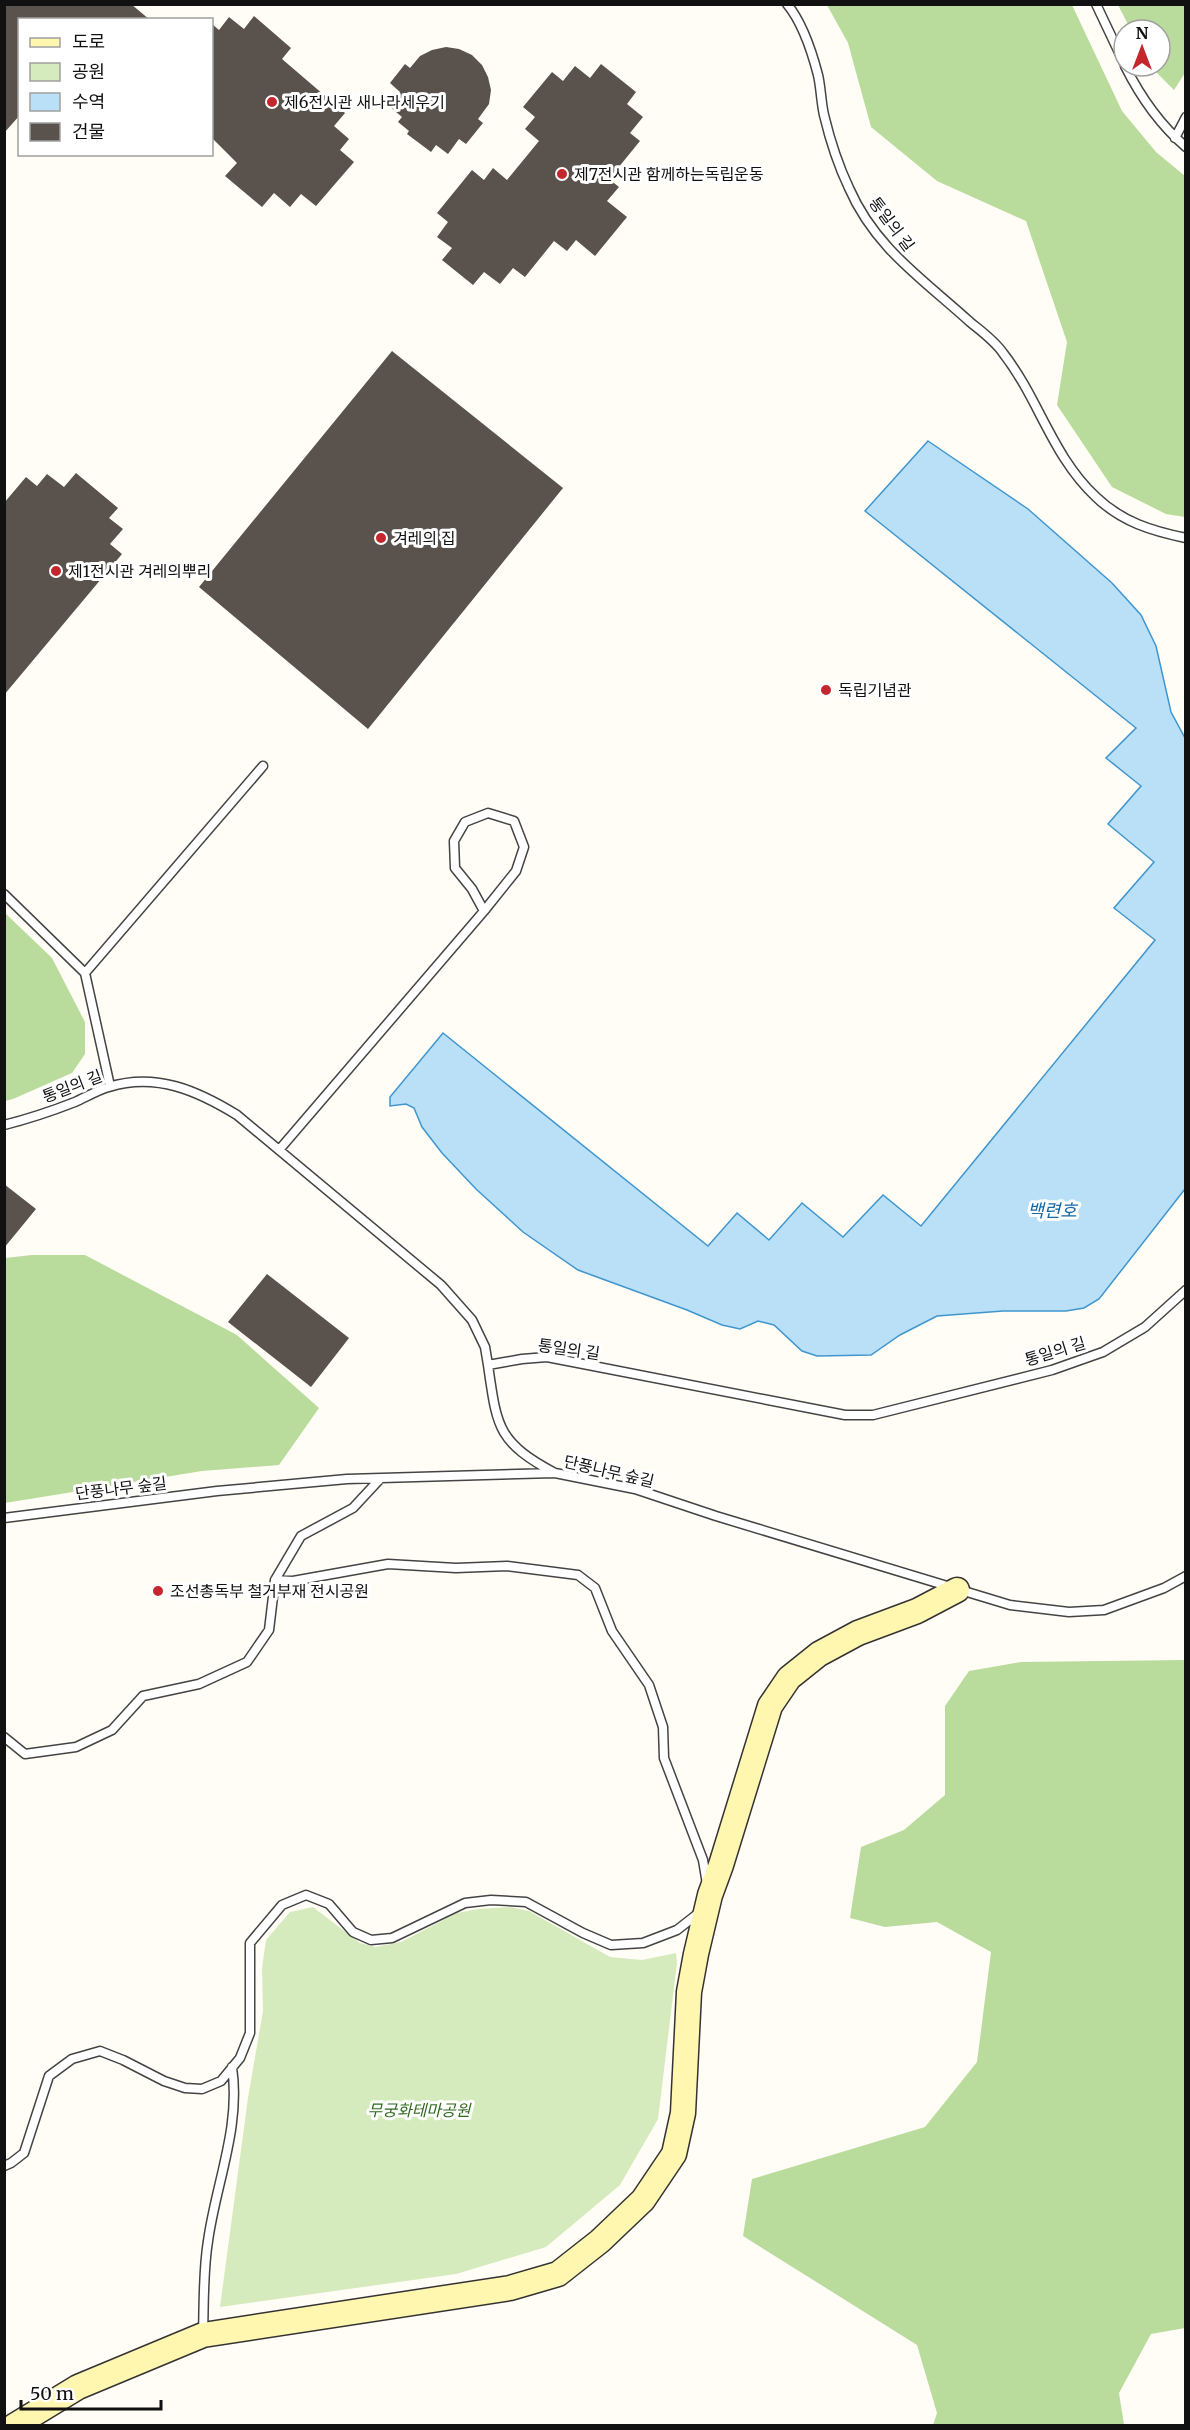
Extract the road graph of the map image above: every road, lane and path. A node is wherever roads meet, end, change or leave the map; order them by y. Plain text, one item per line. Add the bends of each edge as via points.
1 (787, 4) edge
2 (1096, 4) edge
3 (1112, 38) edge
4 (1132, 78) edge
5 (1185, 117) edge
6 (1175, 138) junction
7 (1185, 147) edge
8 (1185, 538) edge
9 (263, 766) dead end
10 (4, 894) edge
11 (484, 911) junction
12 (85, 973) junction
13 (110, 1086) junction
14 (4, 1125) edge
15 (279, 1150) junction
16 (1185, 1290) edge
17 (488, 1365) junction
18 (555, 1473) junction
19 (379, 1480) junction
20 (4, 1518) edge
21 (1185, 1576) edge
22 (275, 1580) junction
23 (957, 1590) junction
24 (4, 1737) edge
25 (708, 1901) junction
26 (232, 2067) junction
27 (4, 2166) edge
28 (203, 2335) junction
29 (14, 2426) edge

1 - 8 lane, 통일의 길 via 818,75 835,155 849,191 870,225 896,258 1003,351 1068,467 1096,497 1120,517 1149,530
2 - 3 lane
4 - 6 lane via 1149,109
5 - 6 lane
6 - 7 lane
9 - 12 lane
10 - 12 lane
11 - 11 lane via 516,871 524,848 514,821 488,813 465,822 454,841 456,868
11 - 15 lane
12 - 13 lane
13 - 14 lane, 통일의 길 via 73,1103
13 - 15 lane, 통일의 길 via 136,1082 180,1086 237,1115
15 - 17 lane, 통일의 길 via 441,1285 472,1320 485,1347
16 - 17 lane, 통일의 길 via 1145,1327 1103,1352 1052,1370 873,1415 845,1415 547,1357
17 - 18 lane via 495,1415 502,1433 534,1462
18 - 19 lane, 단풍나무 숲길
18 - 23 lane, 단풍나무 숲길 via 635,1489
19 - 20 lane, 단풍나무 숲길 via 347,1479 217,1491
19 - 22 lane via 353,1508 301,1536
21 - 23 lane, 단풍나무 숲길 via 1141,1598 1086,1612 1039,1610
22 - 24 lane via 269,1630 247,1662 199,1684 143,1696 112,1730 76,1747 25,1754
22 - 25 lane via 293,1581 388,1564 507,1566 578,1575 596,1588 612,1631 649,1685 663,1727 664,1758 703,1860
23 - 25 street via 858,1633 819,1654 789,1678 770,1706
25 - 26 lane via 677,1930 643,1943 611,1945 526,1902 491,1900 465,1903 392,1938 371,1940 353,1932 329,1904 306,1895 282,1905 250,1943 250,2033
25 - 28 street via 689,1992 683,2114 674,2154 643,2200 600,2241 558,2274 510,2288
26 - 27 lane via 221,2081 202,2089 164,2081 100,2050 72,2059 49,2076 24,2152
26 - 28 lane via 236,2091 227,2159 207,2241
28 - 29 street via 78,2387

